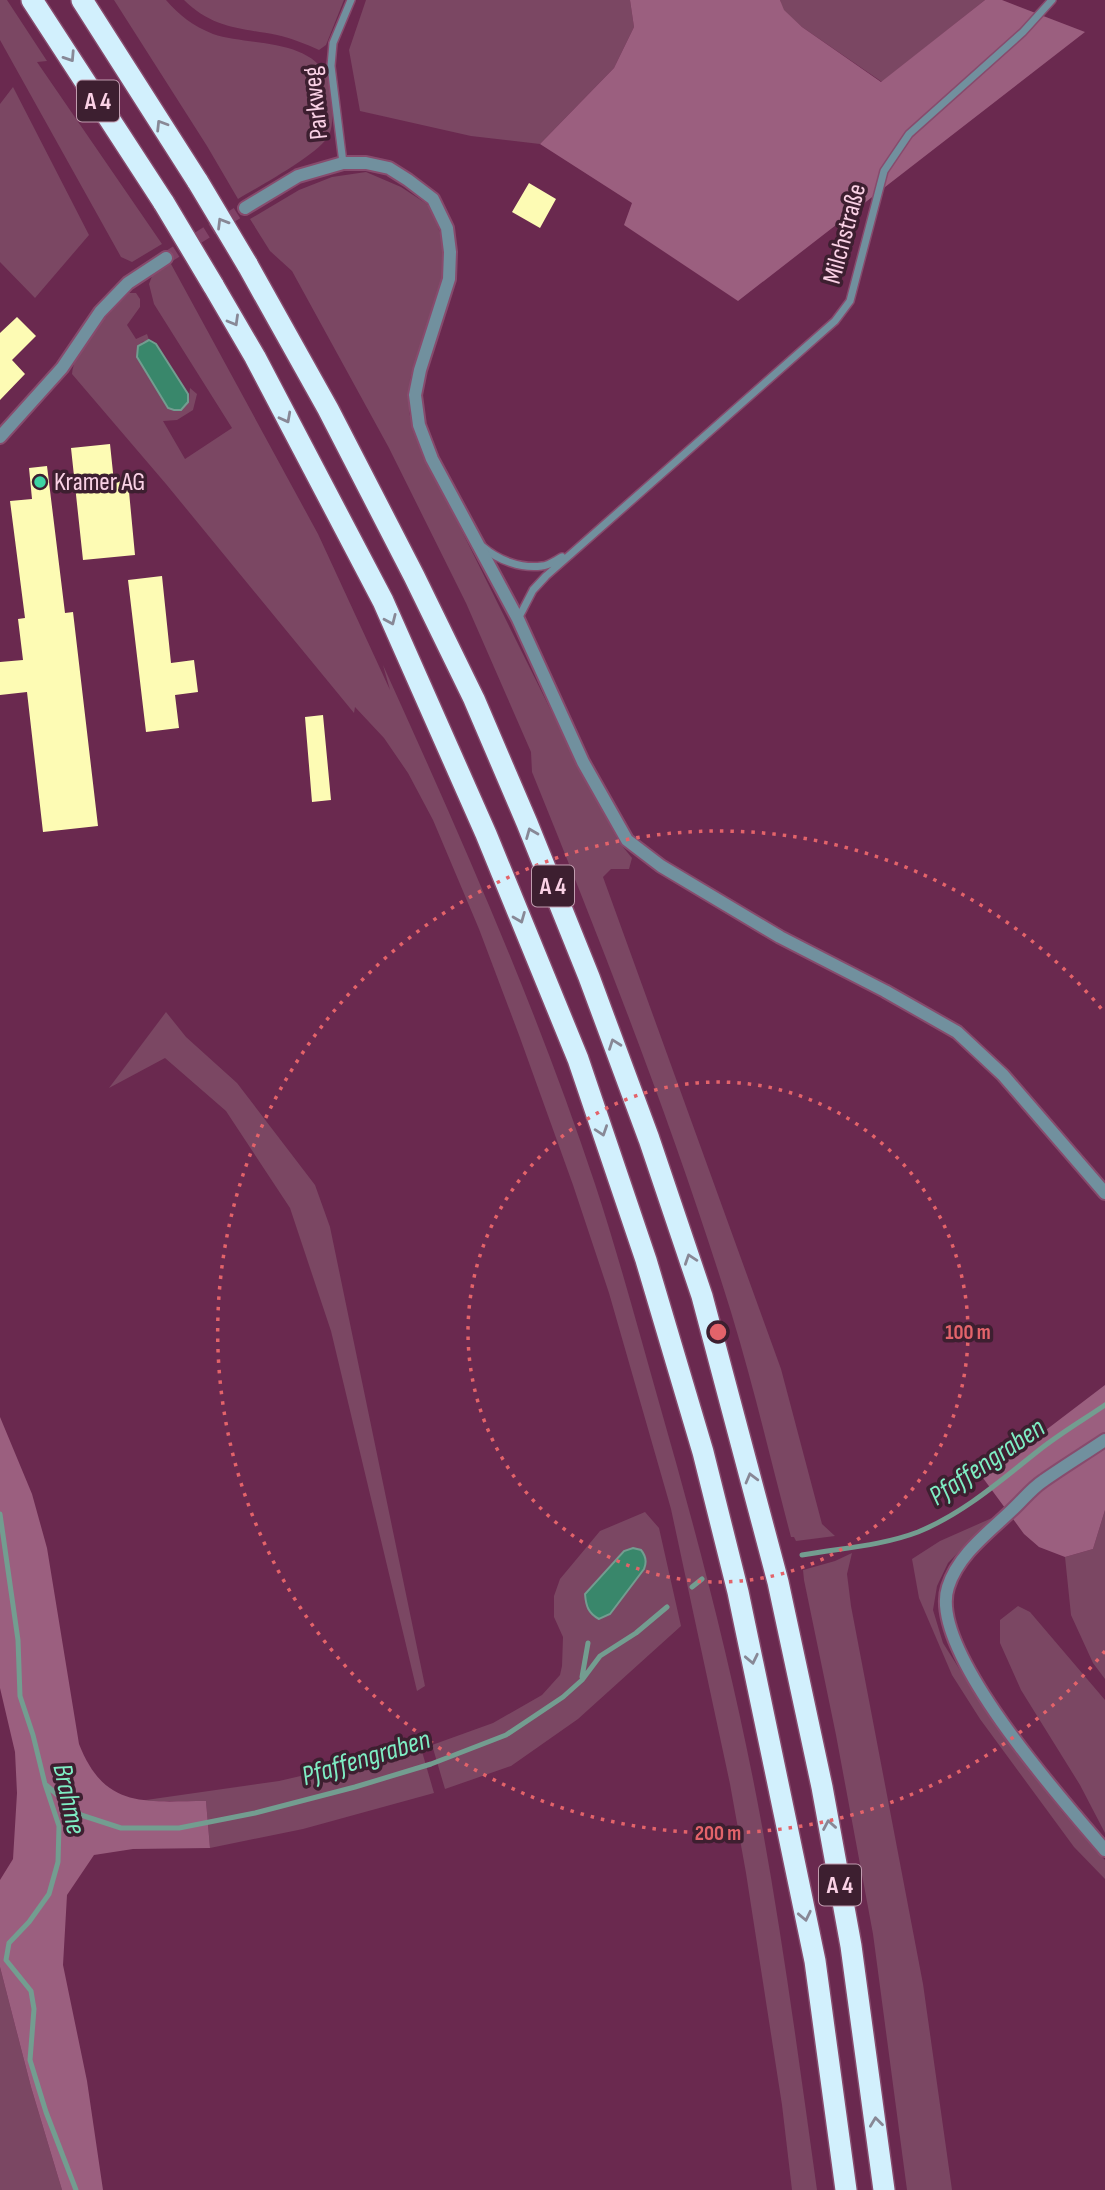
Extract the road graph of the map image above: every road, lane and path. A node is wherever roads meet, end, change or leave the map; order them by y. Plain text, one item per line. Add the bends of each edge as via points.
1 (33, 0) edge
2 (82, 0) edge
3 (351, 0) edge
4 (1052, 0) edge
5 (343, 163) junction
6 (245, 208) tunnel mouth
7 (166, 258) tunnel mouth
8 (0, 437) edge
9 (476, 542) junction
10 (572, 552) junction
11 (518, 619) junction
12 (1105, 1193) edge
13 (1105, 1440) edge
14 (1105, 1850) edge
15 (846, 2190) edge
16 (884, 2190) edge

1 -> 15 highway, A 4, bridge via 164,203 255,357 383,601 578,1059 646,1260 730,1554 815,1961
16 -> 2 highway, A 4, bridge via 848,1933 778,1582 702,1296 649,1139 538,849 474,699 414,576 247,264
3 - 5 street, Parkweg via 333,43 331,66
4 - 10 street, Milchstraße via 1023,32 909,134 890,161 850,301 835,321
5 - 6 street via 298,176
5 - 9 street via 389,169 408,180 433,199 447,228 449,279 415,395 419,425 432,460
7 - 8 street via 128,283 100,312 62,368
9 - 10 street, Milchstraße via 493,556 520,565 544,566
9 - 11 street
10 - 11 street, Milchstraße via 533,590
11 - 12 street via 583,762 627,840 661,866 780,937 957,1032 1003,1075
13 - 14 street via 1040,1483 965,1555 947,1587 945,1608 950,1630 979,1689 1047,1783

